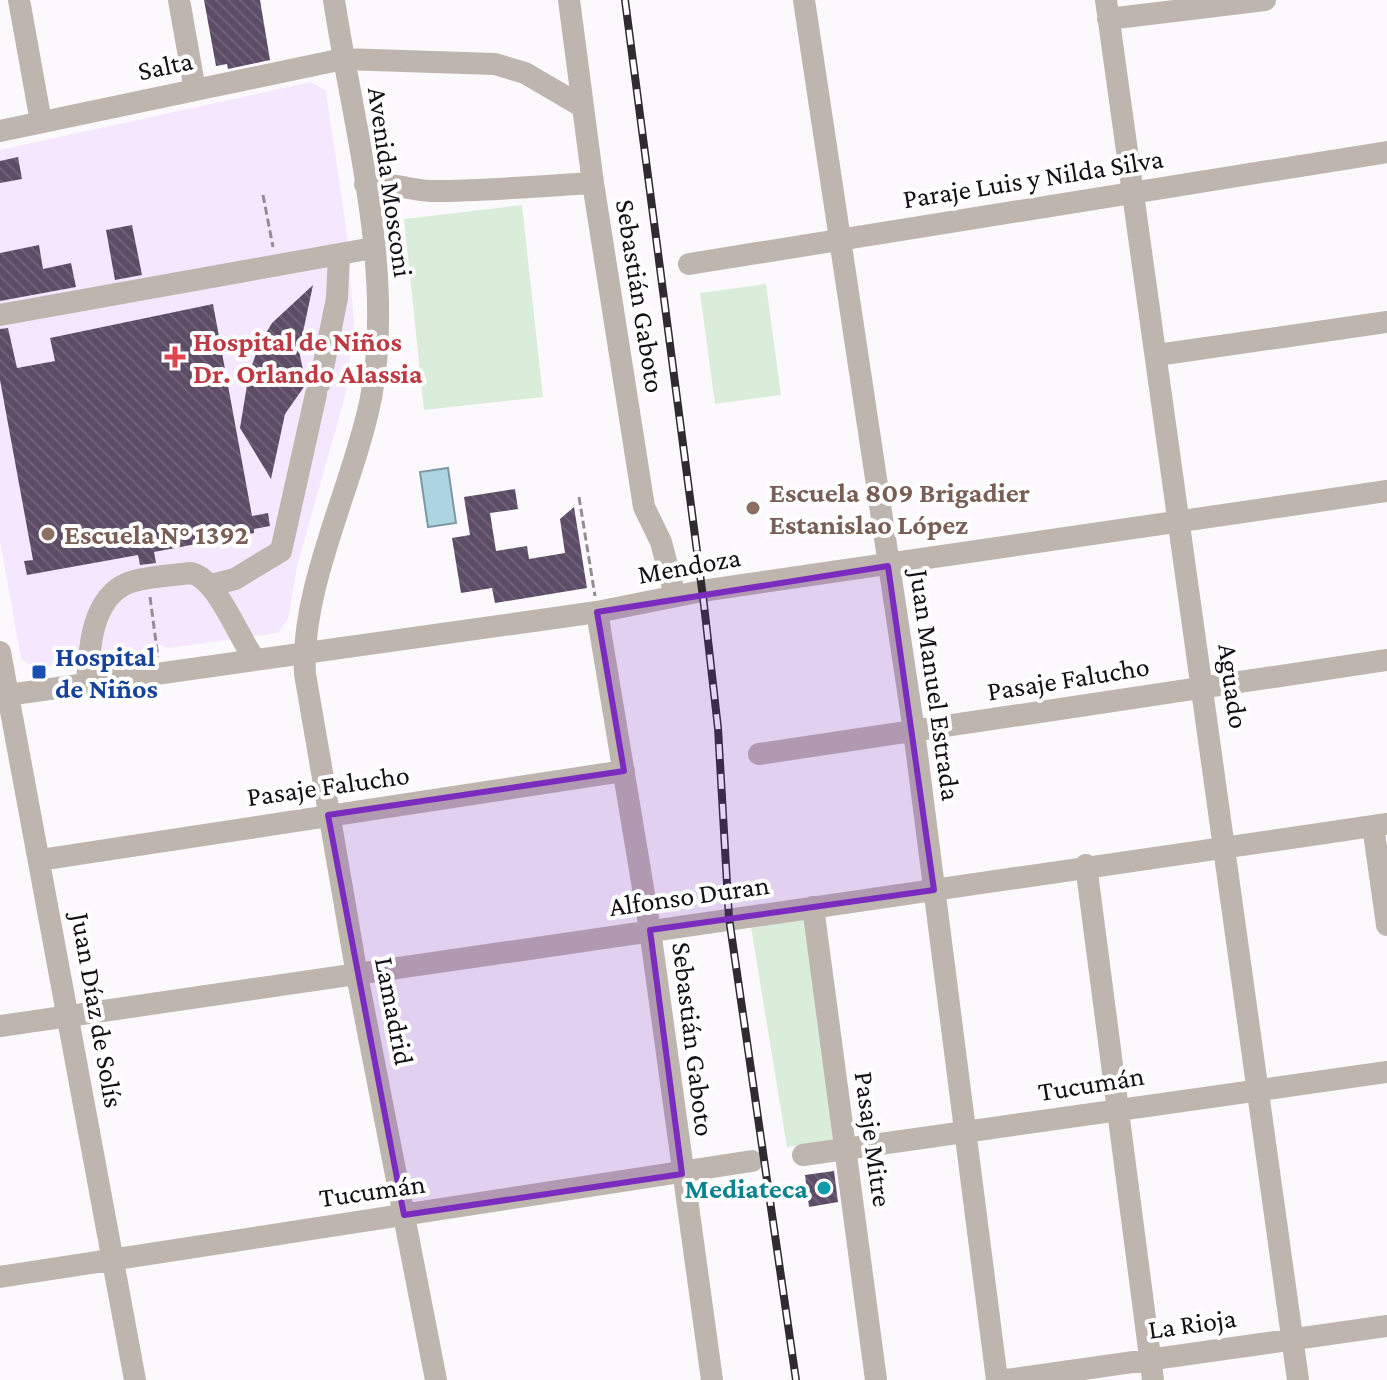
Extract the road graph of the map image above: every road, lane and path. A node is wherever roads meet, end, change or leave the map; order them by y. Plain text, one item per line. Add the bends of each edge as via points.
1 (19, 0) edge
2 (179, 0) edge
3 (334, 0) edge
4 (569, 0) edge
5 (804, 0) edge
6 (1265, 0) edge
7 (1107, 10) edge
8 (343, 59) junction
9 (195, 90) junction
10 (583, 107) junction
11 (41, 122) junction
12 (0, 131) edge
13 (1387, 152) edge
14 (593, 183) junction
15 (365, 184) junction
16 (1133, 193) junction
17 (263, 195) dead end
18 (842, 238) junction
19 (373, 248) junction
20 (339, 254) junction
21 (689, 264) dead end
22 (276, 266) junction
23 (0, 315) edge
24 (1387, 322) edge
25 (1157, 355) junction
26 (1387, 491) edge
27 (579, 497) dead end
28 (1180, 521) junction
29 (888, 566) junction
30 (211, 585) junction
31 (148, 587) dead end
32 (675, 596) junction
33 (597, 612) junction
34 (304, 651) junction
35 (0, 652) edge
36 (254, 658) junction
37 (1387, 660) edge
38 (159, 673) junction
39 (87, 684) junction
40 (1204, 687) junction
41 (4, 696) edge
42 (914, 731) junction
43 (759, 754) dead end
44 (624, 771) junction
45 (328, 815) junction
46 (1380, 825) edge
47 (1226, 847) junction
48 (40, 860) junction
49 (1086, 865) junction
50 (934, 890) junction
51 (813, 907) junction
52 (1387, 925) edge
53 (650, 930) junction
54 (357, 975) junction
55 (68, 1016) junction
56 (0, 1026) edge
57 (1387, 1072) edge
58 (1258, 1088) junction
59 (1118, 1109) junction
60 (964, 1133) junction
61 (845, 1149) junction
62 (803, 1155) dead end
63 (752, 1161) dead end
64 (682, 1174) junction
65 (404, 1215) junction
66 (111, 1258) junction
67 (0, 1277) edge
68 (1387, 1326) edge
69 (1293, 1339) junction
70 (1152, 1370) edge
71 (135, 1380) edge
72 (436, 1380) edge
73 (712, 1380) edge
74 (876, 1380) edge
75 (997, 1380) edge
76 (1006, 1380) edge
77 (1298, 1380) edge

1 - 11 street
2 - 9 street
3 - 8 street, Avenida Mosconi
4 - 10 street, Sebastián Gaboto
5 - 18 street, Juan Manuel Estrada
6 - 7 street
7 - 16 street, Aguado
8 - 9 street, Salta
8 - 10 street, Salta via 495,64 525,73
8 - 15 street, Avenida Mosconi
9 - 11 street, Salta
10 - 14 street, Sebastián Gaboto
11 - 12 street, Salta
13 - 16 street, Paraje Luis y Nilda Silva
14 - 15 street via 464,191
14 - 32 street, Sebastián Gaboto via 644,507 661,542
15 - 19 street, Avenida Mosconi
16 - 18 street, Paraje Luis y Nilda Silva
16 - 25 street, Aguado
17 - 22 path
18 - 21 street, Paraje Luis y Nilda Silva
18 - 29 street, Juan Manuel Estrada
19 - 20 street
19 - 34 street, Avenida Mosconi via 377,344 371,397
20 - 22 street
20 - 30 street via 337,298 281,551 235,579
22 - 23 street
24 - 25 street
25 - 28 street, Aguado
26 - 28 street, Mendoza
27 - 33 path
28 - 29 street, Mendoza
28 - 40 street, Aguado
29 - 32 street, Mendoza
29 - 42 street, Juan Manuel Estrada
30 - 36 street
30 - 39 street via 190,573 131,582 118,590 95,625
31 - 38 path
32 - 33 street, Mendoza
33 - 34 street, Mendoza
33 - 44 street, Sebastián Gaboto
34 - 36 street, Mendoza
34 - 45 street, Lamadrid
35 - 41 street, Juan Díaz de Solís
36 - 38 street, Mendoza
37 - 40 street, Pasaje Falucho
38 - 39 street, Mendoza
39 - 41 street, Mendoza
40 - 42 street, Pasaje Falucho
40 - 47 street, Aguado
41 - 48 street, Juan Díaz de Solís
42 - 43 street, Pasaje Falucho
42 - 50 street, Juan Manuel Estrada
44 - 45 street, Pasaje Falucho
44 - 53 street, Sebastián Gaboto
45 - 48 street, Pasaje Falucho
45 - 54 street, Lamadrid
46 - 47 street, Alfonso Duran
46 - 52 street
47 - 49 street, Alfonso Duran
47 - 58 street, Aguado
48 - 55 street, Juan Díaz de Solís
49 - 50 street, Alfonso Duran
49 - 59 street
50 - 51 street, Alfonso Duran
50 - 60 street, Juan Manuel Estrada
51 - 53 street, Alfonso Duran
51 - 61 street, Pasaje Mitre
53 - 54 street, Alfonso Duran
53 - 64 street, Sebastián Gaboto
54 - 55 street, Alfonso Duran
54 - 65 street, Lamadrid
55 - 56 street, Alfonso Duran
55 - 66 street, Juan Díaz de Solís
57 - 58 street, Tucumán
58 - 59 street, Tucumán
58 - 69 street, Aguado
59 - 60 street, Tucumán
59 - 70 street
60 - 61 street, Tucumán
60 - 75 street, Juan Manuel Estrada
61 - 62 street, Tucumán
61 - 74 street, Pasaje Mitre
63 - 64 street, Tucumán
64 - 65 street, Tucumán
64 - 73 street, Sebastián Gaboto
65 - 66 street, Tucumán
65 - 72 street, Lamadrid
66 - 67 street, Tucumán
66 - 71 street, Juan Díaz de Solís
68 - 69 street, La Rioja
69 - 70 street, La Rioja
69 - 77 street, Aguado
70 - 76 street, La Rioja

